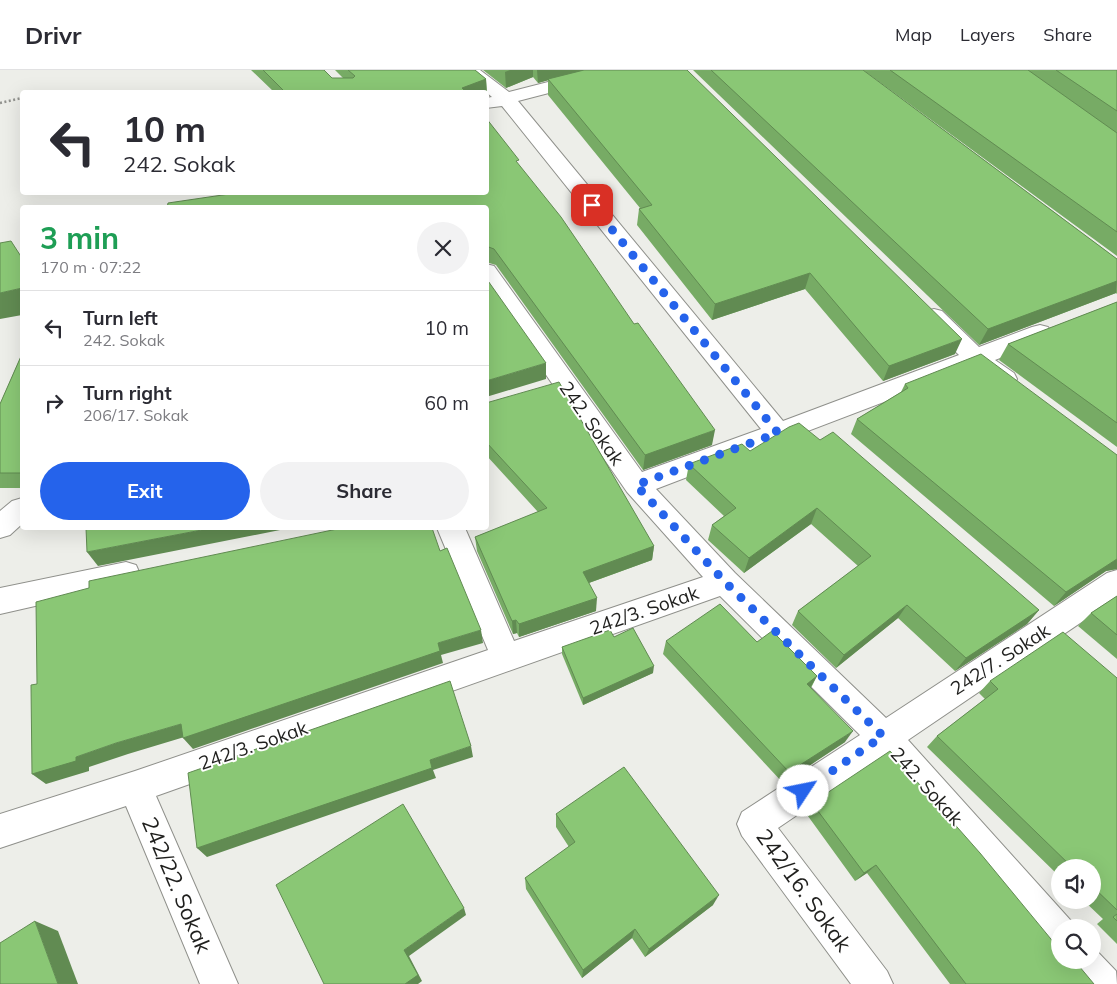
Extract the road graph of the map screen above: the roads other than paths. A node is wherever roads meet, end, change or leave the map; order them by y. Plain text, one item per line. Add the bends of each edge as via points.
1 (469, 70) edge
2 (616, 70) edge
3 (567, 75) edge
4 (486, 90) edge
5 (496, 102) edge
6 (489, 275) edge
7 (920, 303) edge
8 (1064, 324) edge
9 (976, 358) junction
10 (565, 384) junction
11 (538, 392) edge
12 (1023, 393) edge
13 (814, 420) junction
14 (778, 433) junction
15 (837, 439) edge
16 (636, 485) junction
17 (20, 511) edge
18 (0, 527) edge
19 (452, 530) edge
20 (156, 568) edge
21 (725, 582) junction
22 (1117, 582) edge
23 (0, 601) edge
24 (1030, 606) edge
25 (1063, 634) junction
26 (506, 657) junction
27 (883, 736) junction
28 (135, 786) junction
29 (0, 830) edge
30 (1051, 926) edge
31 (1090, 969) edge
32 (219, 984) edge
33 (874, 984) edge
34 (1103, 984) edge

1 - 4 street
2 - 3 street
3 - 5 street
5 - 14 street
6 - 10 street, 242. Sokak
7 - 9 street
8 - 9 street
9 - 12 street
9 - 13 street
10 - 11 street
10 - 16 street, 242. Sokak
13 - 14 street
13 - 15 street
14 - 16 street
16 - 21 street, 242. Sokak
17 - 18 street
19 - 26 street
20 - 23 street
21 - 26 street, 242/3. Sokak
21 - 27 street, 242. Sokak
22 - 25 street, 242/7. Sokak
24 - 25 street
25 - 27 street, 242/7. Sokak
26 - 28 street, 242/3. Sokak
27 - 30 street, 242. Sokak
27 - 33 street, 242/16. Sokak via 754,824
28 - 29 street, 242/3. Sokak
28 - 32 street, 242/22. Sokak
31 - 34 street

